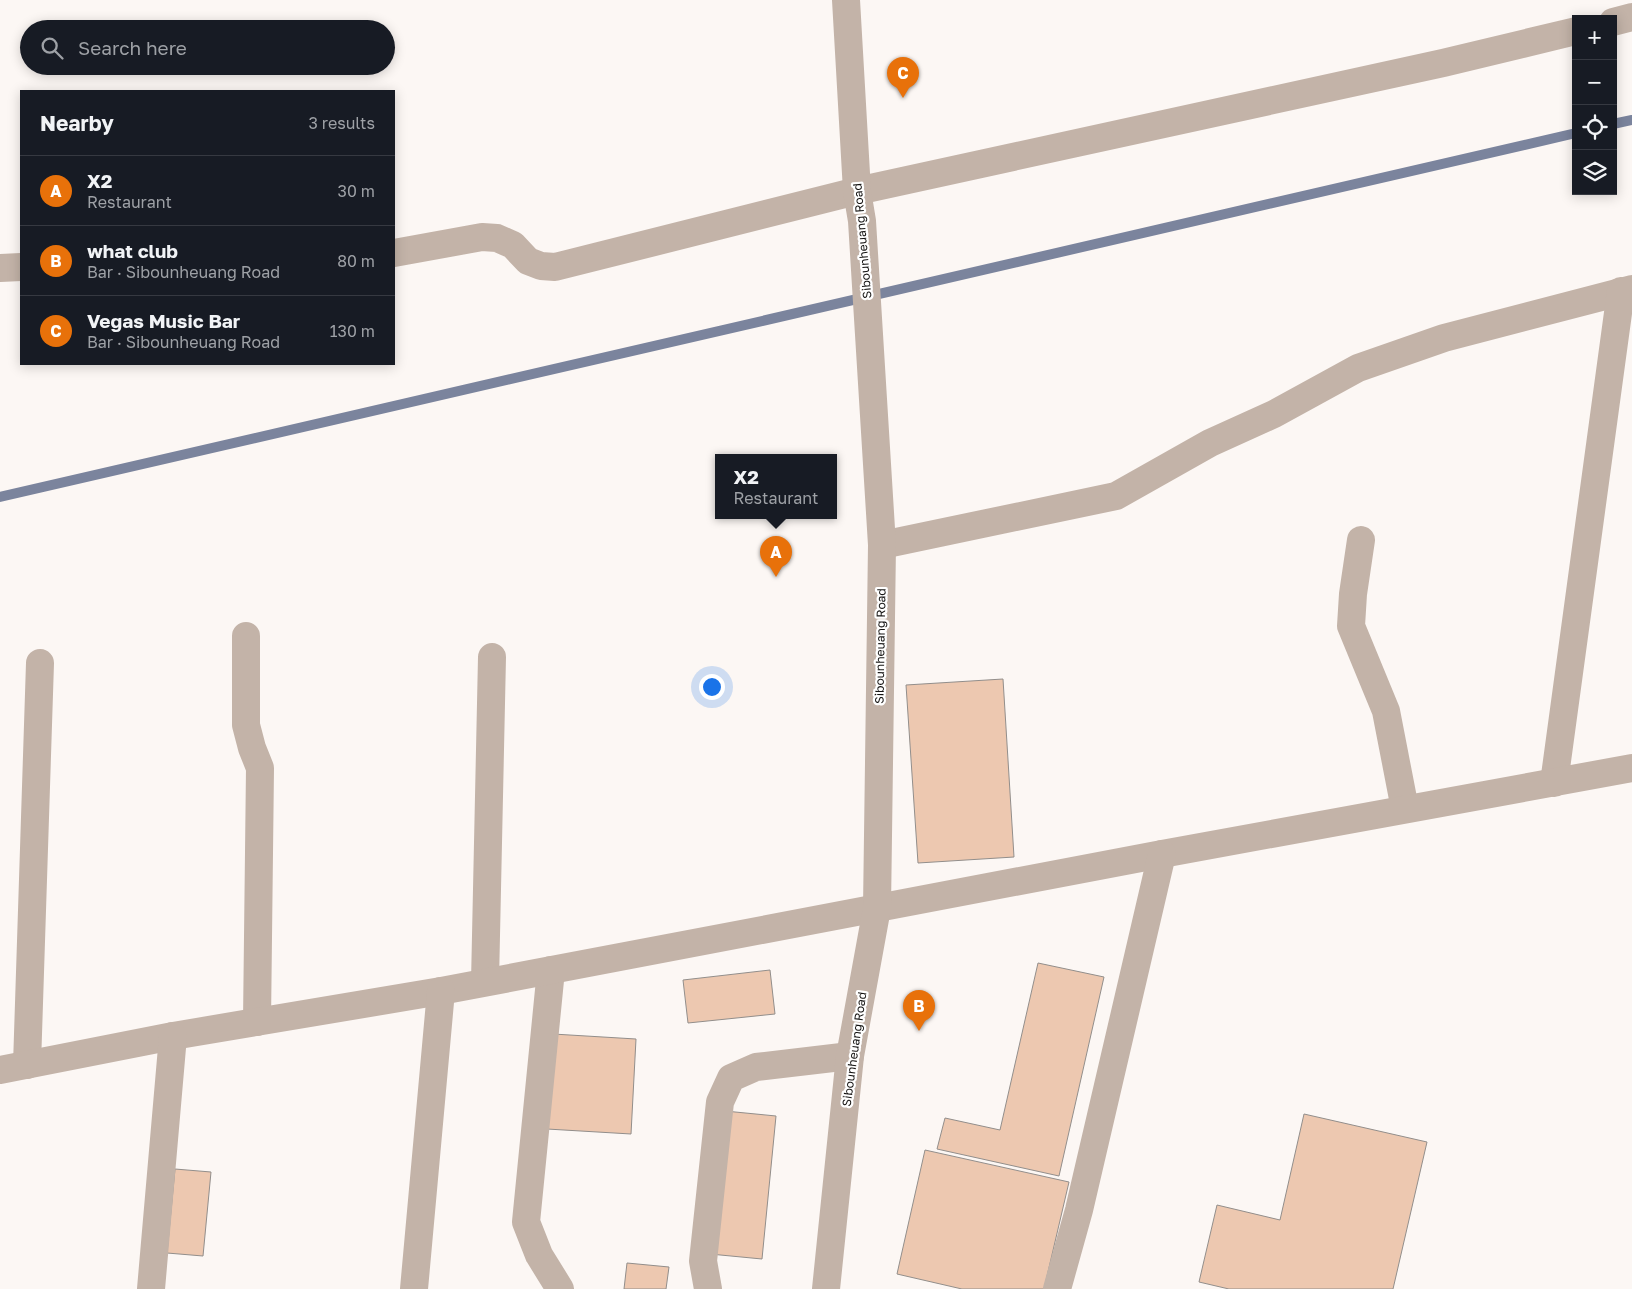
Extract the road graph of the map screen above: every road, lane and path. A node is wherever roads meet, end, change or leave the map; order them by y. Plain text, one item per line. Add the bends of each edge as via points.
1 (846, 0) edge
2 (1632, 17) edge
3 (1617, 21) edge
4 (1572, 32) edge
5 (857, 190) junction
6 (395, 253) edge
7 (20, 267) edge
8 (0, 268) edge
9 (1626, 290) edge
10 (1361, 540) dead end
11 (882, 545) junction
12 (246, 636) dead end
13 (492, 657) dead end
14 (40, 663) dead end
15 (1632, 768) edge
16 (1554, 783) junction
17 (1405, 809) junction
18 (1162, 854) junction
19 (877, 908) junction
20 (551, 970) junction
21 (485, 982) junction
22 (440, 991) junction
23 (257, 1022) junction
24 (173, 1036) junction
25 (850, 1056) junction
26 (27, 1065) junction
27 (0, 1070) edge
28 (151, 1289) edge
29 (414, 1289) edge
30 (560, 1289) edge
31 (708, 1289) edge
32 (826, 1289) edge
33 (1057, 1289) edge

1 - 5 street, Sibounheuang Road
2 - 3 street
4 - 5 street
5 - 6 street via 555,267 528,261 513,245 497,238 482,237
5 - 11 street, Sibounheuang Road via 862,221
7 - 8 street
9 - 11 street via 1444,338 1358,368 1274,414 1210,443 1116,496
9 - 16 street
10 - 17 street via 1351,626 1386,711
11 - 19 street, Sibounheuang Road
12 - 23 street via 246,725 260,768
13 - 21 street
14 - 26 street
15 - 16 street
16 - 17 street
17 - 18 street
18 - 19 street
18 - 33 street via 1079,1210
19 - 20 street
19 - 25 street, Sibounheuang Road
20 - 21 street
20 - 30 street via 526,1222 539,1255
21 - 22 street
22 - 23 street
22 - 29 street
23 - 24 street
24 - 26 street
24 - 28 street
25 - 31 street via 756,1067 731,1078 720,1102 703,1260
25 - 32 street, Sibounheuang Road
26 - 27 street

